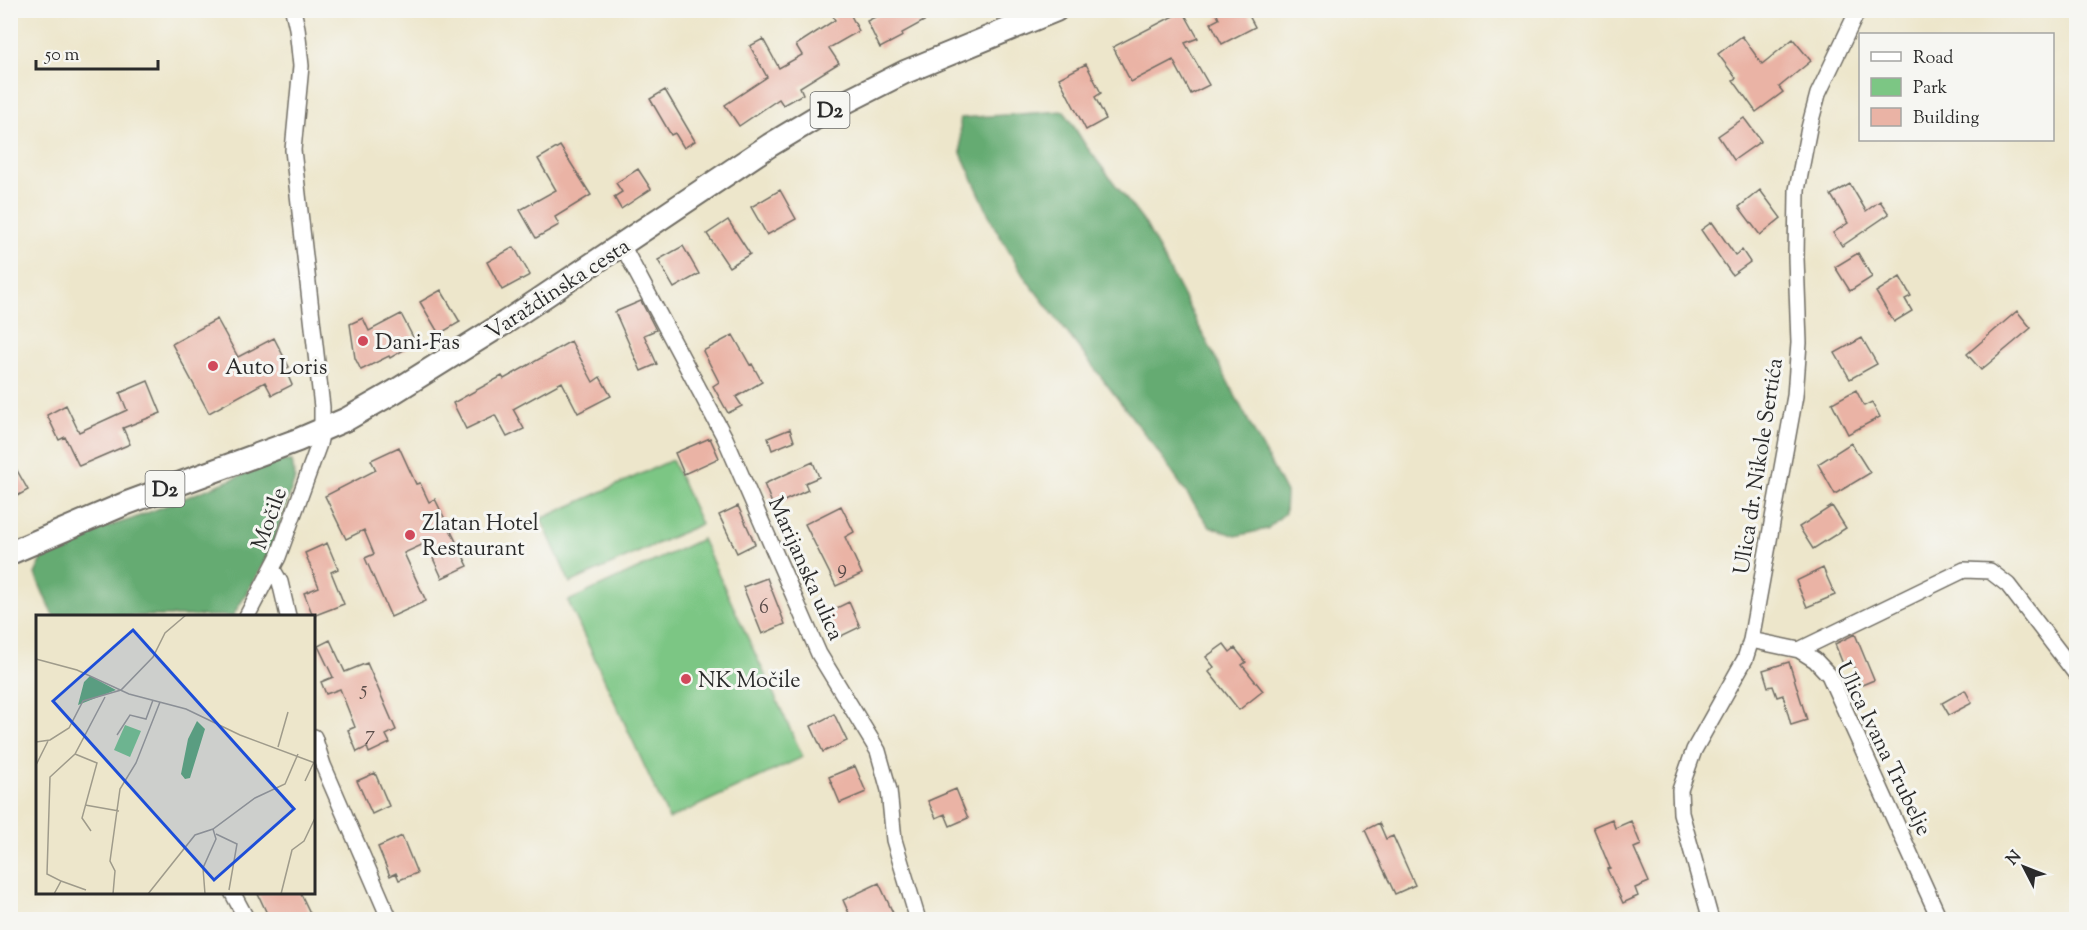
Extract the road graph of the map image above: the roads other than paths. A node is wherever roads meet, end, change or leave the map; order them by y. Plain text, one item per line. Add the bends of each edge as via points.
1 (293, 10) edge
2 (1056, 10) edge
3 (1858, 10) edge
4 (622, 245) junction
5 (322, 430) junction
6 (10, 553) edge
7 (273, 570) junction
8 (247, 615) edge
9 (288, 615) edge
10 (1751, 640) junction
11 (1799, 650) junction
12 (2076, 674) edge
13 (315, 740) edge
14 (233, 894) edge
15 (247, 920) edge
16 (390, 920) edge
17 (918, 920) edge
18 (1711, 920) edge
19 (1940, 920) edge

1 - 5 street, Močile via 301,66 293,150 321,389
2 - 4 main road, Varaždinska cesta / D2 via 905,72 820,115
3 - 10 street, Ulica dr. Nikole Sertića via 1818,94 1797,190 1799,343 1795,396
4 - 5 main road, Varaždinska cesta / D2 via 394,392
4 - 17 street, Marijanska ulica via 725,438 819,654 878,751 889,790 894,840
5 - 6 main road, Varaždinska cesta / D2 via 127,503
5 - 7 street, Močile
7 - 8 street, Močile
7 - 9 street
10 - 11 street, Ulica Ivana Trubelje
10 - 18 street, Ulica dr. Nikole Sertića via 1745,659 1694,750 1680,790 1681,813
11 - 12 street via 1964,570 1990,572 2008,585
11 - 19 street, Ulica Ivana Trubelje via 1829,675
13 - 16 street
14 - 15 street

